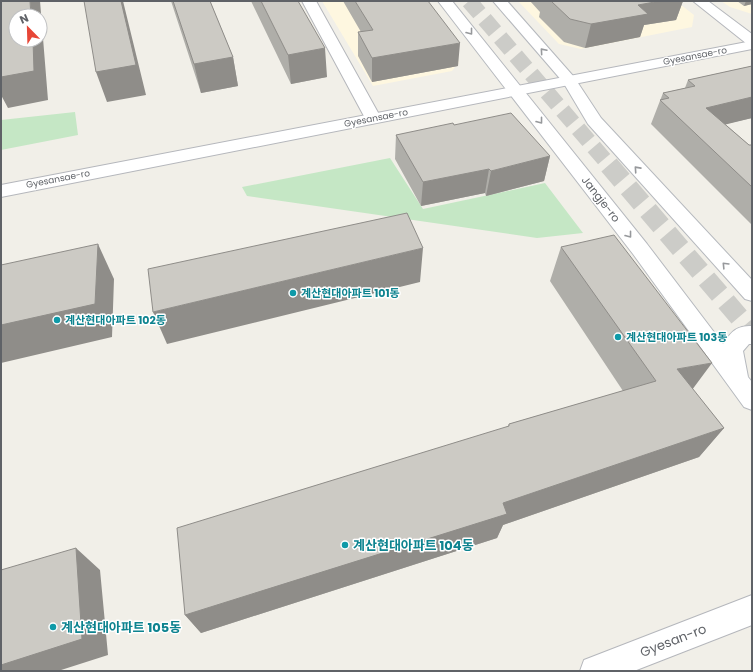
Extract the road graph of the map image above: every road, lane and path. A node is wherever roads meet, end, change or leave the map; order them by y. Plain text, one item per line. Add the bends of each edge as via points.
1 (309, 1) edge
2 (446, 1) edge
3 (500, 1) edge
4 (700, 1) edge
5 (752, 41) edge
6 (752, 45) edge
7 (569, 80) junction
8 (516, 91) junction
9 (373, 118) junction
10 (1, 191) edge
11 (752, 293) edge
12 (752, 335) edge
13 (737, 381) junction
14 (752, 400) edge
15 (752, 610) edge
16 (594, 671) edge

1 - 9 street
2 -> 8 street, Jangje-ro
7 -> 3 street
4 - 5 street
6 - 7 street, Gyesansae-ro
7 - 8 street, Gyesansae-ro
11 -> 7 street via 594,121
8 - 9 street, Gyesansae-ro
8 -> 13 street, Jangje-ro via 640,249
9 - 10 street, Gyesansae-ro
12 - 13 street via 743,335 732,349
13 - 14 street, Jangje-ro
15 - 16 street, Gyesan-ro

